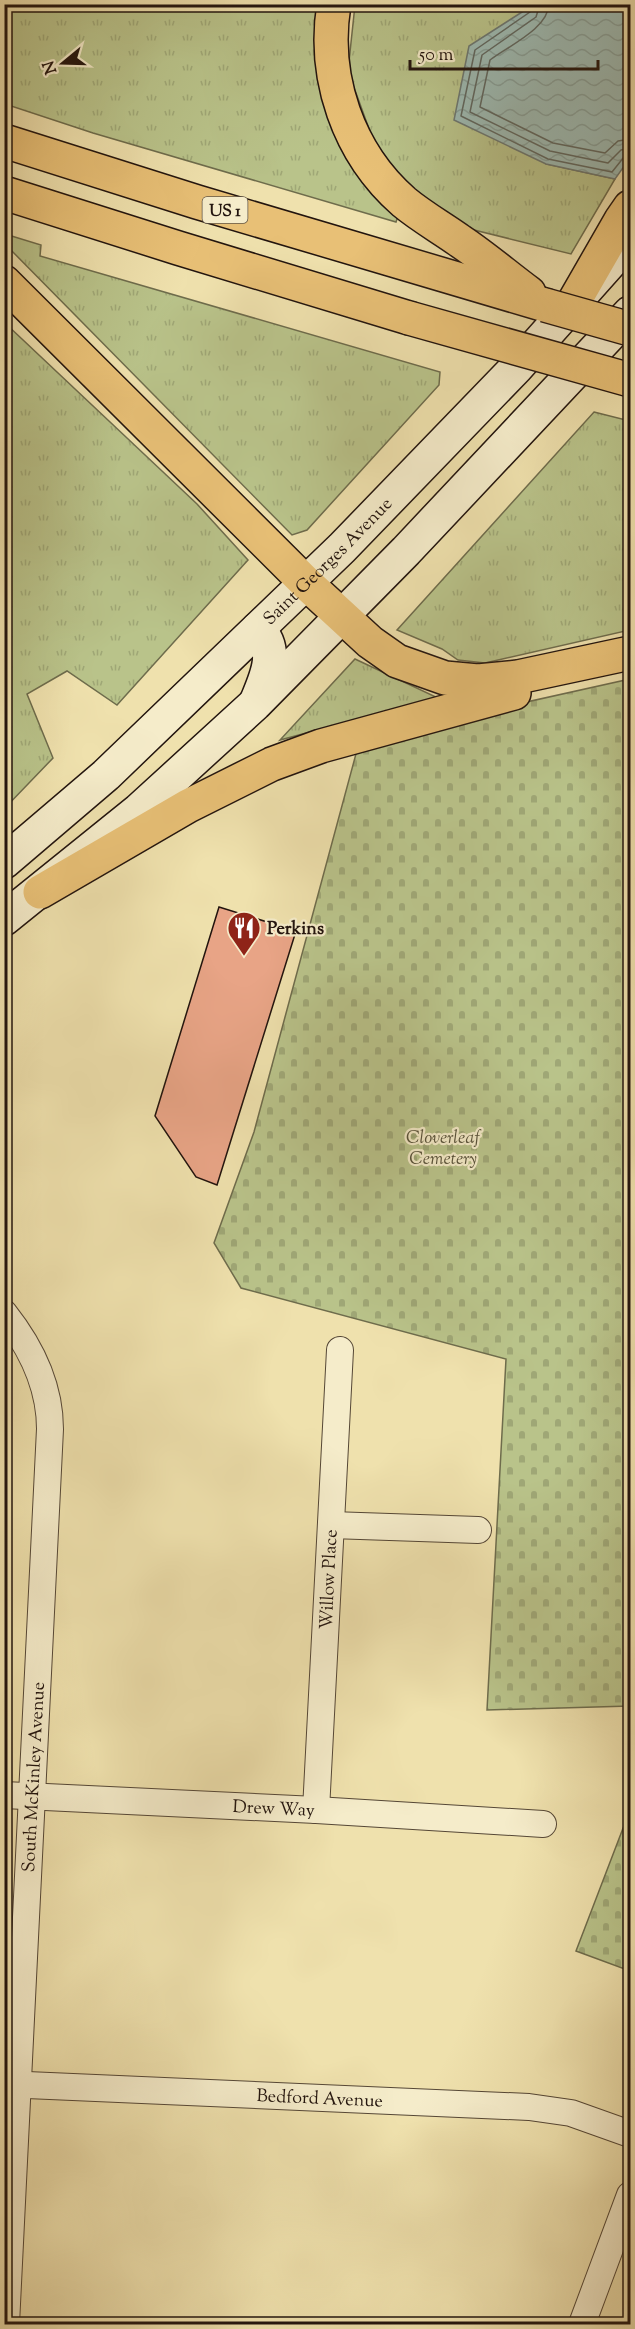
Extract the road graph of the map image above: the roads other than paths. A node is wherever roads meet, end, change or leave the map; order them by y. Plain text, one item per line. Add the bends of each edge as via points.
1 (334, 4) edge
2 (4, 141) edge
3 (4, 193) edge
4 (630, 207) edge
5 (630, 240) edge
6 (4, 282) edge
7 (560, 303) junction
8 (630, 313) edge
9 (630, 329) edge
10 (630, 380) edge
11 (306, 583) junction
12 (341, 616) junction
13 (258, 629) junction
14 (630, 653) edge
15 (630, 659) edge
16 (255, 704) junction
17 (4, 862) edge
18 (40, 892) junction
19 (4, 919) edge
20 (4, 1313) edge
21 (340, 1350) dead end
22 (331, 1525) junction
23 (478, 1530) dead end
24 (4, 1795) edge
25 (32, 1797) junction
26 (316, 1810) junction
27 (543, 1824) dead end
28 (11, 2085) edge
29 (630, 2134) edge
30 (630, 2195) edge
31 (6, 2325) edge
32 (582, 2325) edge

1 - 7 highway via 330,43 335,83 346,121 376,171 404,202 434,225
2 - 7 highway, US 1 via 446,276
3 - 10 highway, bridge via 409,318
4 - 7 highway
5 - 7 main road, Saint Georges Avenue
6 - 11 highway
7 - 9 highway, US 1, bridge
7 - 11 main road, Saint Georges Avenue via 516,368
8 - 12 main road
11 - 12 highway
11 - 13 main road, Saint Georges Avenue
12 - 14 highway via 397,661 425,673 462,681 518,677
12 - 16 main road
13 - 16 main road via 268,643 270,660
13 - 17 main road, Saint Georges Avenue via 106,775
15 - 18 highway via 579,677 447,710 279,761 188,806
16 - 18 main road via 139,810
18 - 19 main road
20 - 25 street, South McKinley Avenue via 43,1379 50,1414
21 - 22 street, Willow Place
22 - 23 street
22 - 26 street, Willow Place
24 - 25 street, Drew Way
25 - 26 street, Drew Way
25 - 28 street, South McKinley Avenue
26 - 27 street, Drew Way
28 - 29 street, Bedford Avenue via 529,2107 571,2113
28 - 31 street, South McKinley Avenue
30 - 32 street

